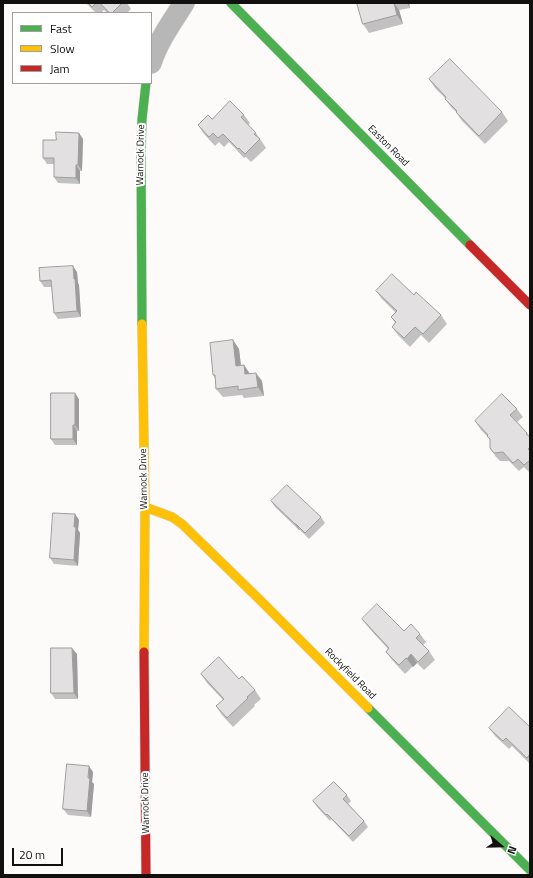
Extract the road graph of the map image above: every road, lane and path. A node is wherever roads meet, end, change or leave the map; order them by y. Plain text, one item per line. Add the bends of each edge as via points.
1 (184, 3) edge
2 (231, 3) edge
3 (152, 61) edge
4 (146, 84) edge
5 (530, 305) edge
6 (145, 507) junction
7 (530, 870) edge
8 (146, 875) edge

1 - 3 street via 165,32
2 - 5 street, Easton Road
4 - 6 street, Warnock Drive via 141,152
6 - 7 street, Rockyfield Road via 172,517 182,524
6 - 8 street, Warnock Drive

